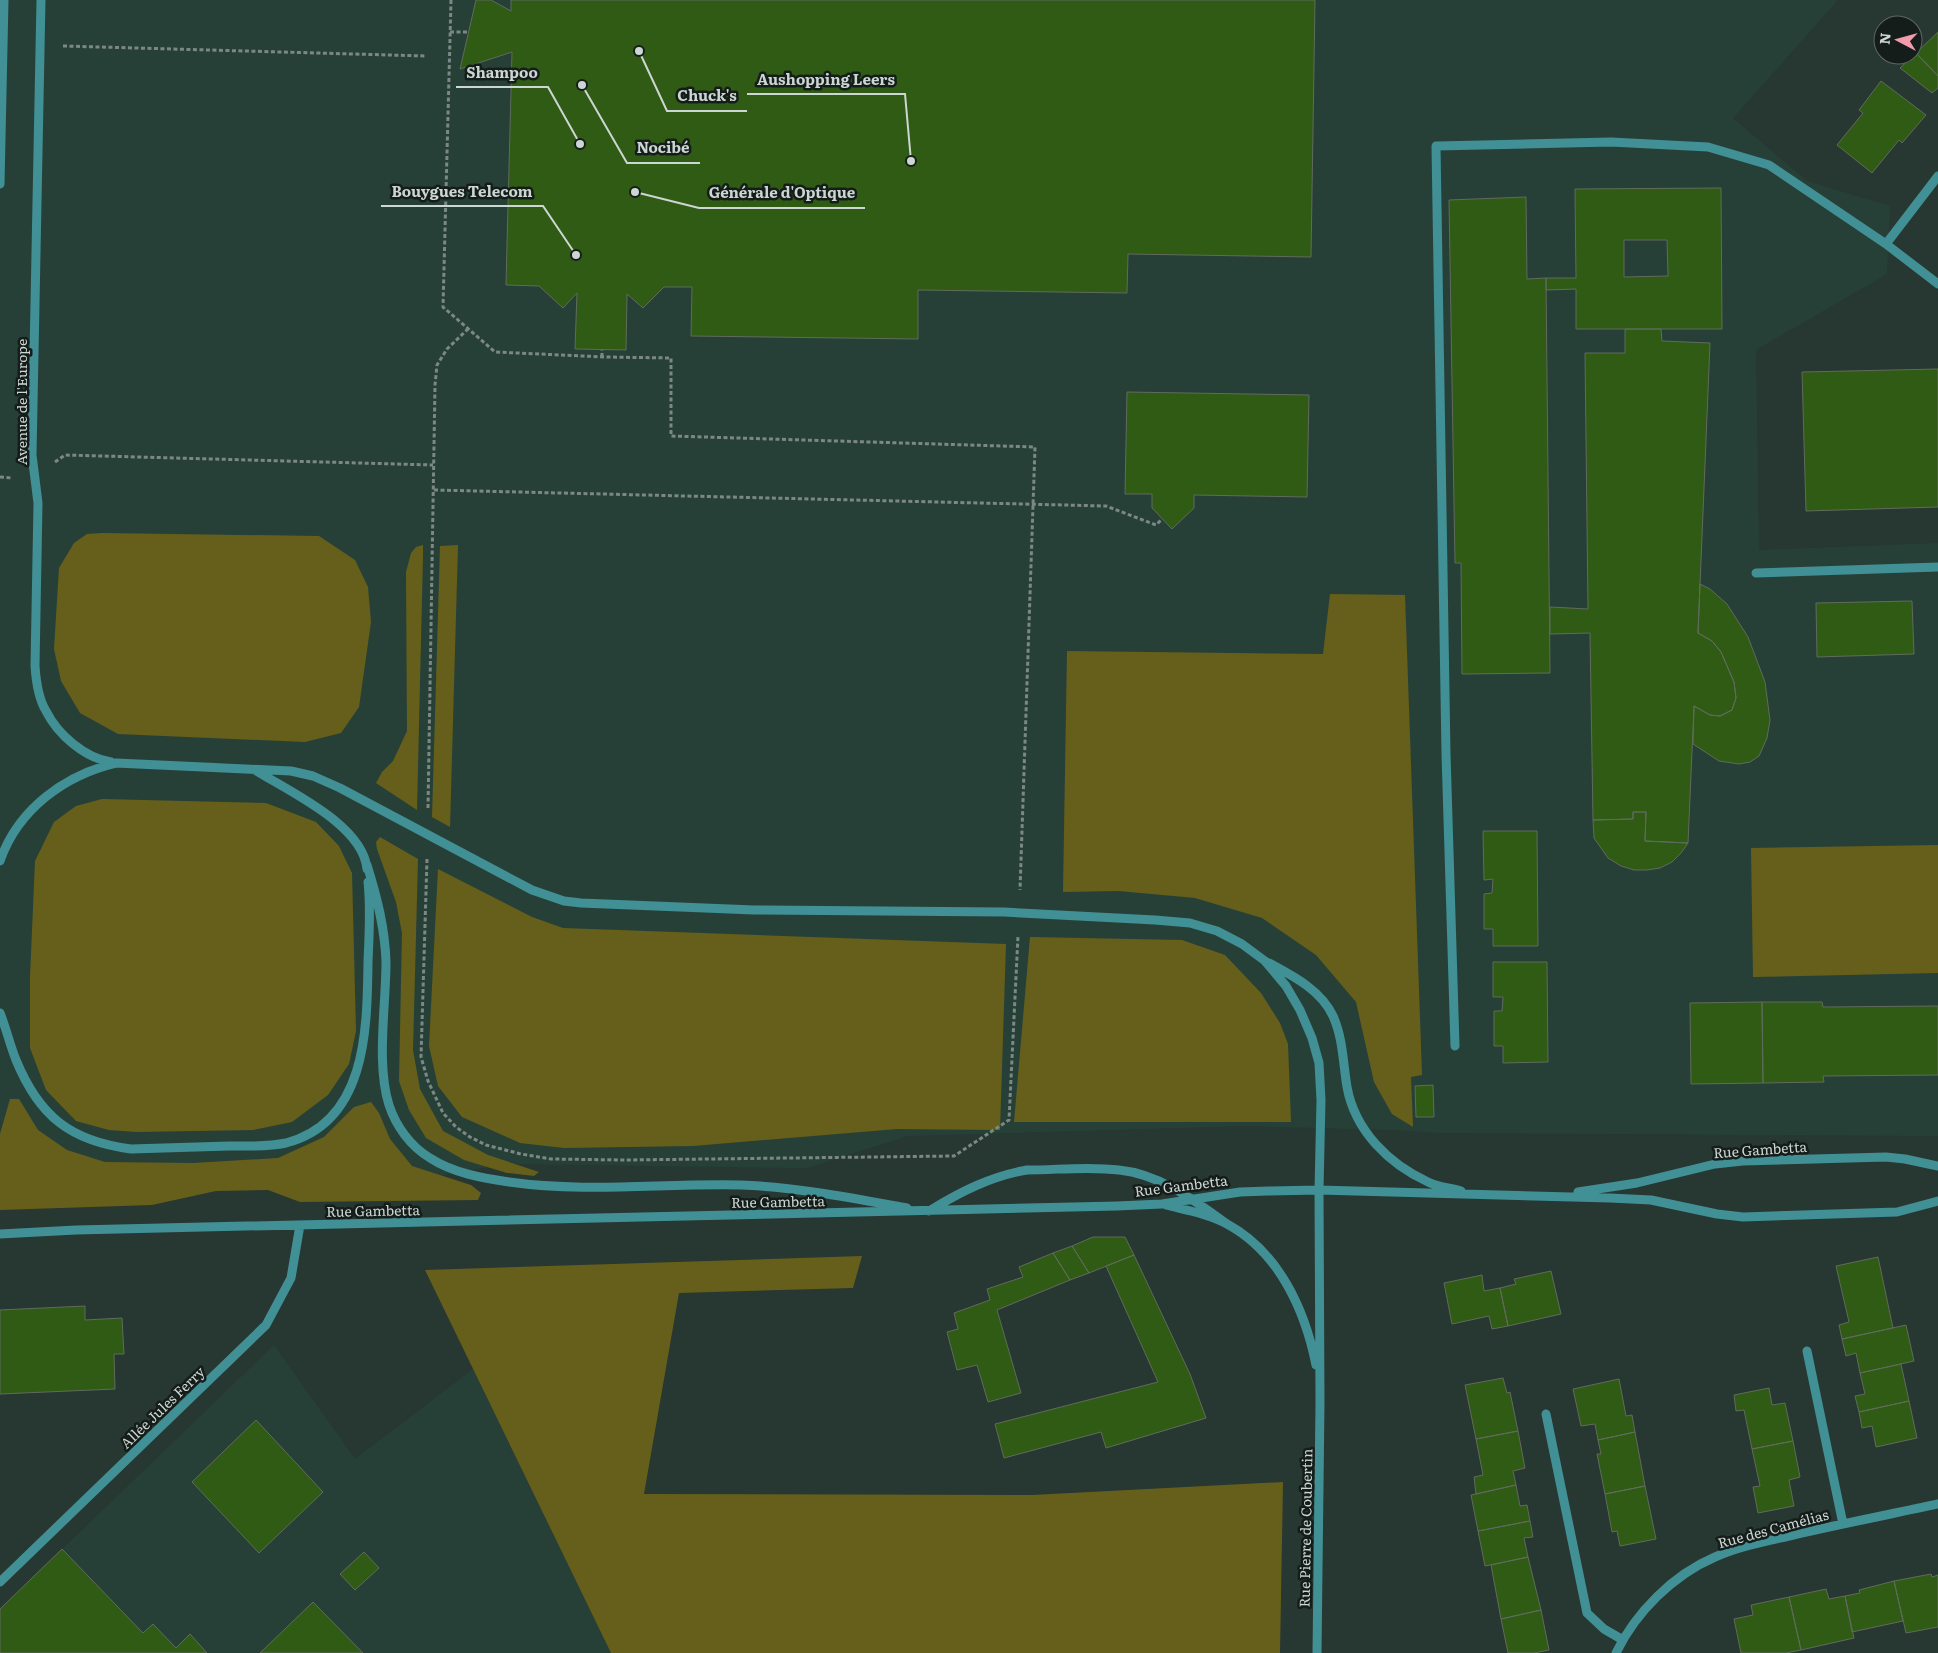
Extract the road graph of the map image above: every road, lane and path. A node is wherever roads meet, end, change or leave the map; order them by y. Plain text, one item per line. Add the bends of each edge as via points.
1 (4, 0) edge
2 (41, 0) edge
3 (451, 0) edge
4 (450, 32) junction
5 (469, 32) dead end
6 (40, 45) junction
7 (426, 56) dead end
8 (1938, 176) edge
9 (0, 184) edge
10 (1886, 244) junction
11 (1938, 284) edge
12 (468, 328) junction
13 (602, 350) dead end
14 (602, 357) junction
15 (433, 465) junction
16 (0, 477) edge
17 (34, 478) junction
18 (434, 490) junction
19 (1034, 503) junction
20 (1162, 519) dead end
21 (1938, 567) edge
22 (1756, 573) dead end
23 (116, 763) junction
24 (253, 769) junction
25 (428, 834) junction
26 (0, 861) edge
27 (367, 865) junction
28 (1020, 913) junction
29 (1265, 961) junction
30 (0, 1012) edge
31 (1455, 1046) dead end
32 (1938, 1166) edge
33 (1319, 1190) junction
34 (1556, 1195) junction
35 (1479, 1196) junction
36 (1193, 1199) junction
37 (1938, 1201) edge
38 (1162, 1204) junction
39 (929, 1211) junction
40 (1227, 1224) junction
41 (300, 1225) junction
42 (0, 1234) edge
43 (1808, 1351) dead end
44 (1320, 1403) junction
45 (1546, 1414) dead end
46 (1938, 1504) edge
47 (1843, 1524) junction
48 (0, 1582) edge
49 (1622, 1640) junction
50 (1317, 1653) edge
51 (1616, 1653) edge

1 - 9 street
2 - 6 street, Avenue de l'Europe
3 - 4 path
4 - 5 path
4 - 12 path via 443,307
6 - 7 path
6 - 17 street, Avenue de l'Europe
8 - 10 street
10 - 11 street
10 - 31 street via 1769,164 1708,147 1611,142 1436,146 1446,754
12 - 14 path via 495,352
12 - 15 path via 447,349 437,365
13 - 14 path
14 - 19 path via 671,358 672,436 1035,447
15 - 17 path via 65,455
15 - 18 path
16 - 17 path
17 - 23 street, Avenue de l'Europe via 38,503 37,684 45,710 61,733 99,760
18 - 19 path
18 - 25 path
19 - 20 path via 1106,506 1156,525
19 - 28 path
21 - 22 street
23 - 24 street
23 - 26 street via 94,768 48,793 15,831
24 - 25 street via 313,776
24 - 27 street via 338,822 360,847
25 - 28 street via 532,890 573,902 754,910
25 - 28 path via 421,1058 428,1081 443,1113 470,1137 512,1152 551,1159 954,1156 1008,1120
27 - 30 street via 370,906 368,972 366,1029 361,1058 343,1102 332,1117 300,1138 269,1146 130,1149 90,1140 47,1113 34,1096 15,1058
27 - 39 street via 378,900 385,941 383,1061 388,1103 403,1134 430,1158 486,1179 535,1186 741,1185 826,1194
28 - 29 street via 1190,923 1217,931
29 - 33 street, Rue Pierre de Coubertin via 1286,986 1300,1010 1319,1063
29 - 35 street via 1302,980 1332,1014 1354,1112 1384,1154 1430,1183
32 - 34 street, Rue Gambetta via 1886,1157 1743,1161 1715,1164 1637,1183
33 - 35 street, Rue Gambetta
33 - 36 street, Rue Gambetta via 1240,1192
33 - 44 street, Rue Pierre de Coubertin
34 - 35 street, Rue Gambetta
34 - 37 street, Rue Gambetta via 1651,1200 1743,1217 1897,1212
36 - 38 street, Rue Gambetta
36 - 39 street via 1149,1178 1120,1170 1027,1170 981,1183
36 - 40 street
38 - 39 street, Rue Gambetta
38 - 40 street, Rue Pierre de Coubertin
39 - 41 street, Rue Gambetta
40 - 44 street, Rue Pierre de Coubertin via 1254,1243 1288,1284 1312,1347
41 - 42 street, Rue Gambetta
41 - 48 street, Allée Jules Ferry via 291,1278 266,1325
43 - 47 street, Rue des Camélias
44 - 50 street, Rue Pierre de Coubertin
45 - 49 street via 1587,1612 1604,1629
46 - 47 street, Rue des Camélias
47 - 49 street, Rue des Camélias via 1716,1556 1683,1575 1647,1606
49 - 51 street, Rue des Camélias

